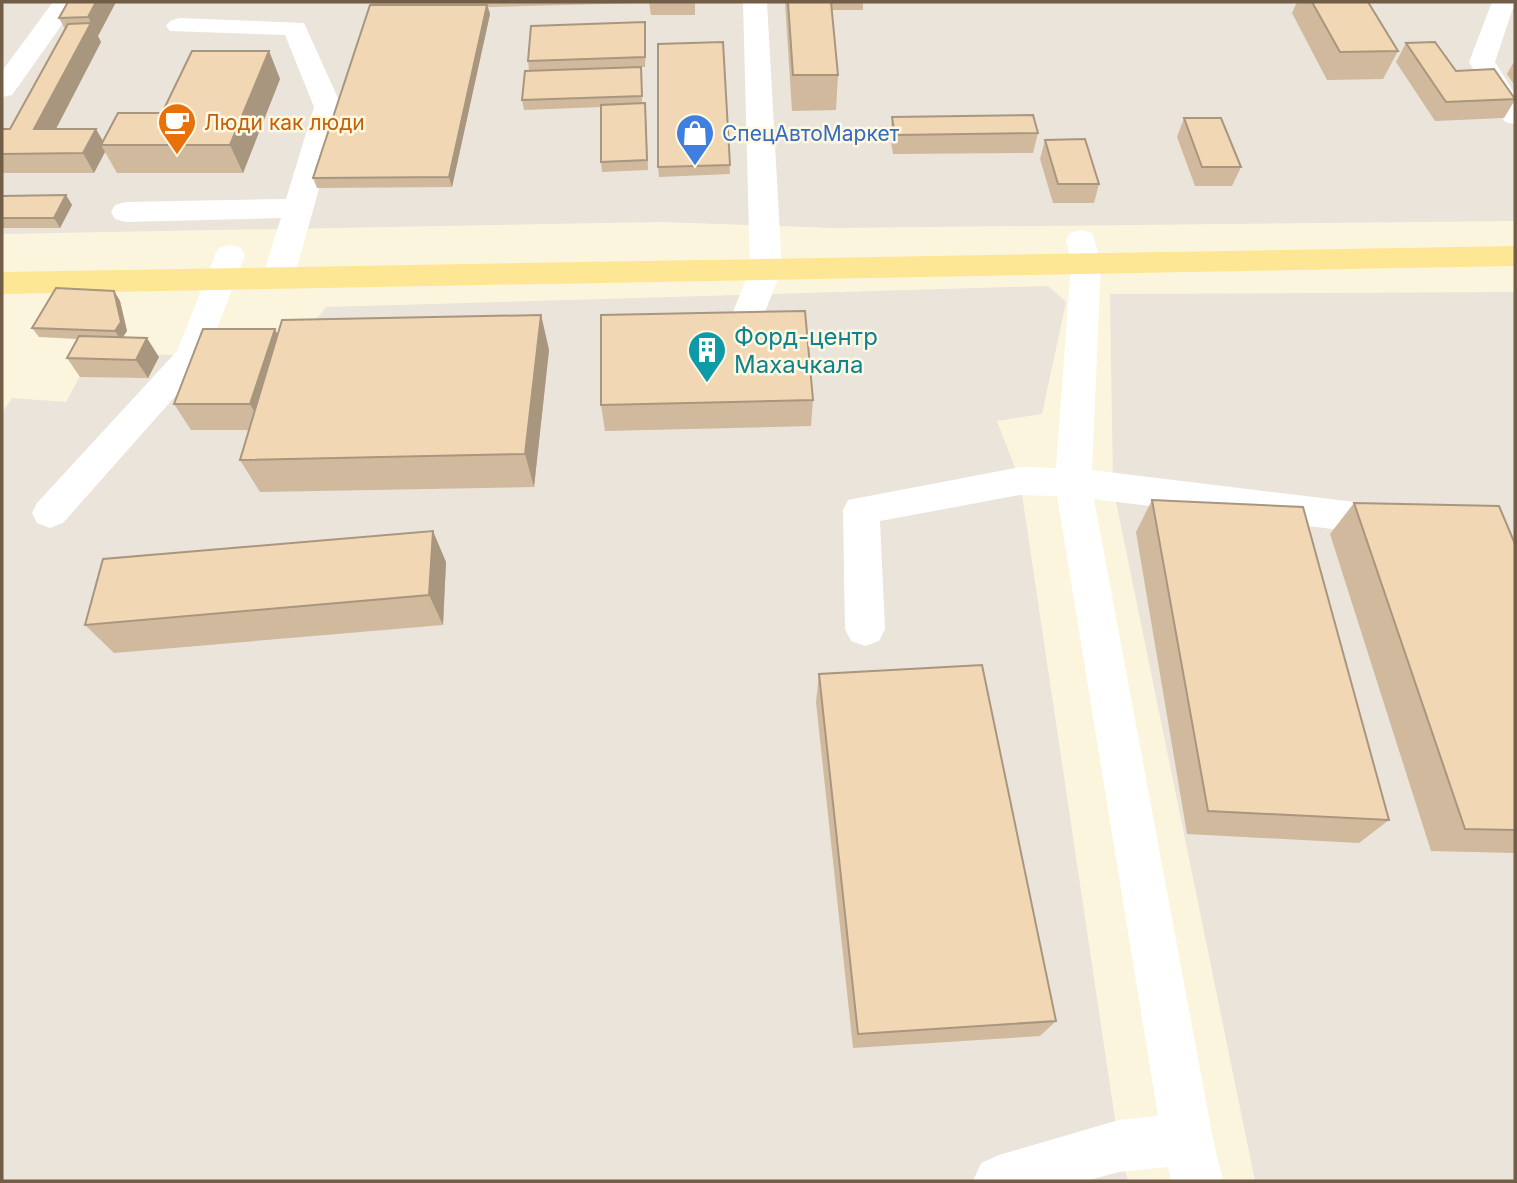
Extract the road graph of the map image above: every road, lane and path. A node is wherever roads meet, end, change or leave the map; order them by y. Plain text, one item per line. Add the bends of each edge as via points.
1 (66, 2) edge
2 (755, 2) edge
3 (1504, 2) edge
4 (179, 26) dead end
5 (2, 89) edge
6 (1515, 116) edge
7 (298, 208) junction
8 (126, 212) dead end
9 (1515, 236) edge
10 (1084, 251) junction
11 (2, 257) edge
12 (1515, 257) edge
13 (766, 258) junction
14 (282, 266) junction
15 (226, 267) junction
16 (2, 282) edge
17 (744, 324) edge
18 (1073, 482) junction
19 (50, 513) dead end
20 (1432, 527) edge
21 (865, 629) dead end
22 (1192, 1160) edge
23 (999, 1181) edge

1 - 5 lane
2 - 13 lane
3 - 6 lane via 1482,62
4 - 7 lane via 295,28 328,107
7 - 8 lane
7 - 14 lane
9 - 10 main road
10 - 12 main road
10 - 13 main road
10 - 18 lane
11 - 15 main road
13 - 14 main road
13 - 17 lane
14 - 15 main road
15 - 16 main road
15 - 19 lane via 191,357
18 - 20 lane
18 - 21 lane via 1020,481 861,510
18 - 22 lane
22 - 23 lane via 1119,1146

